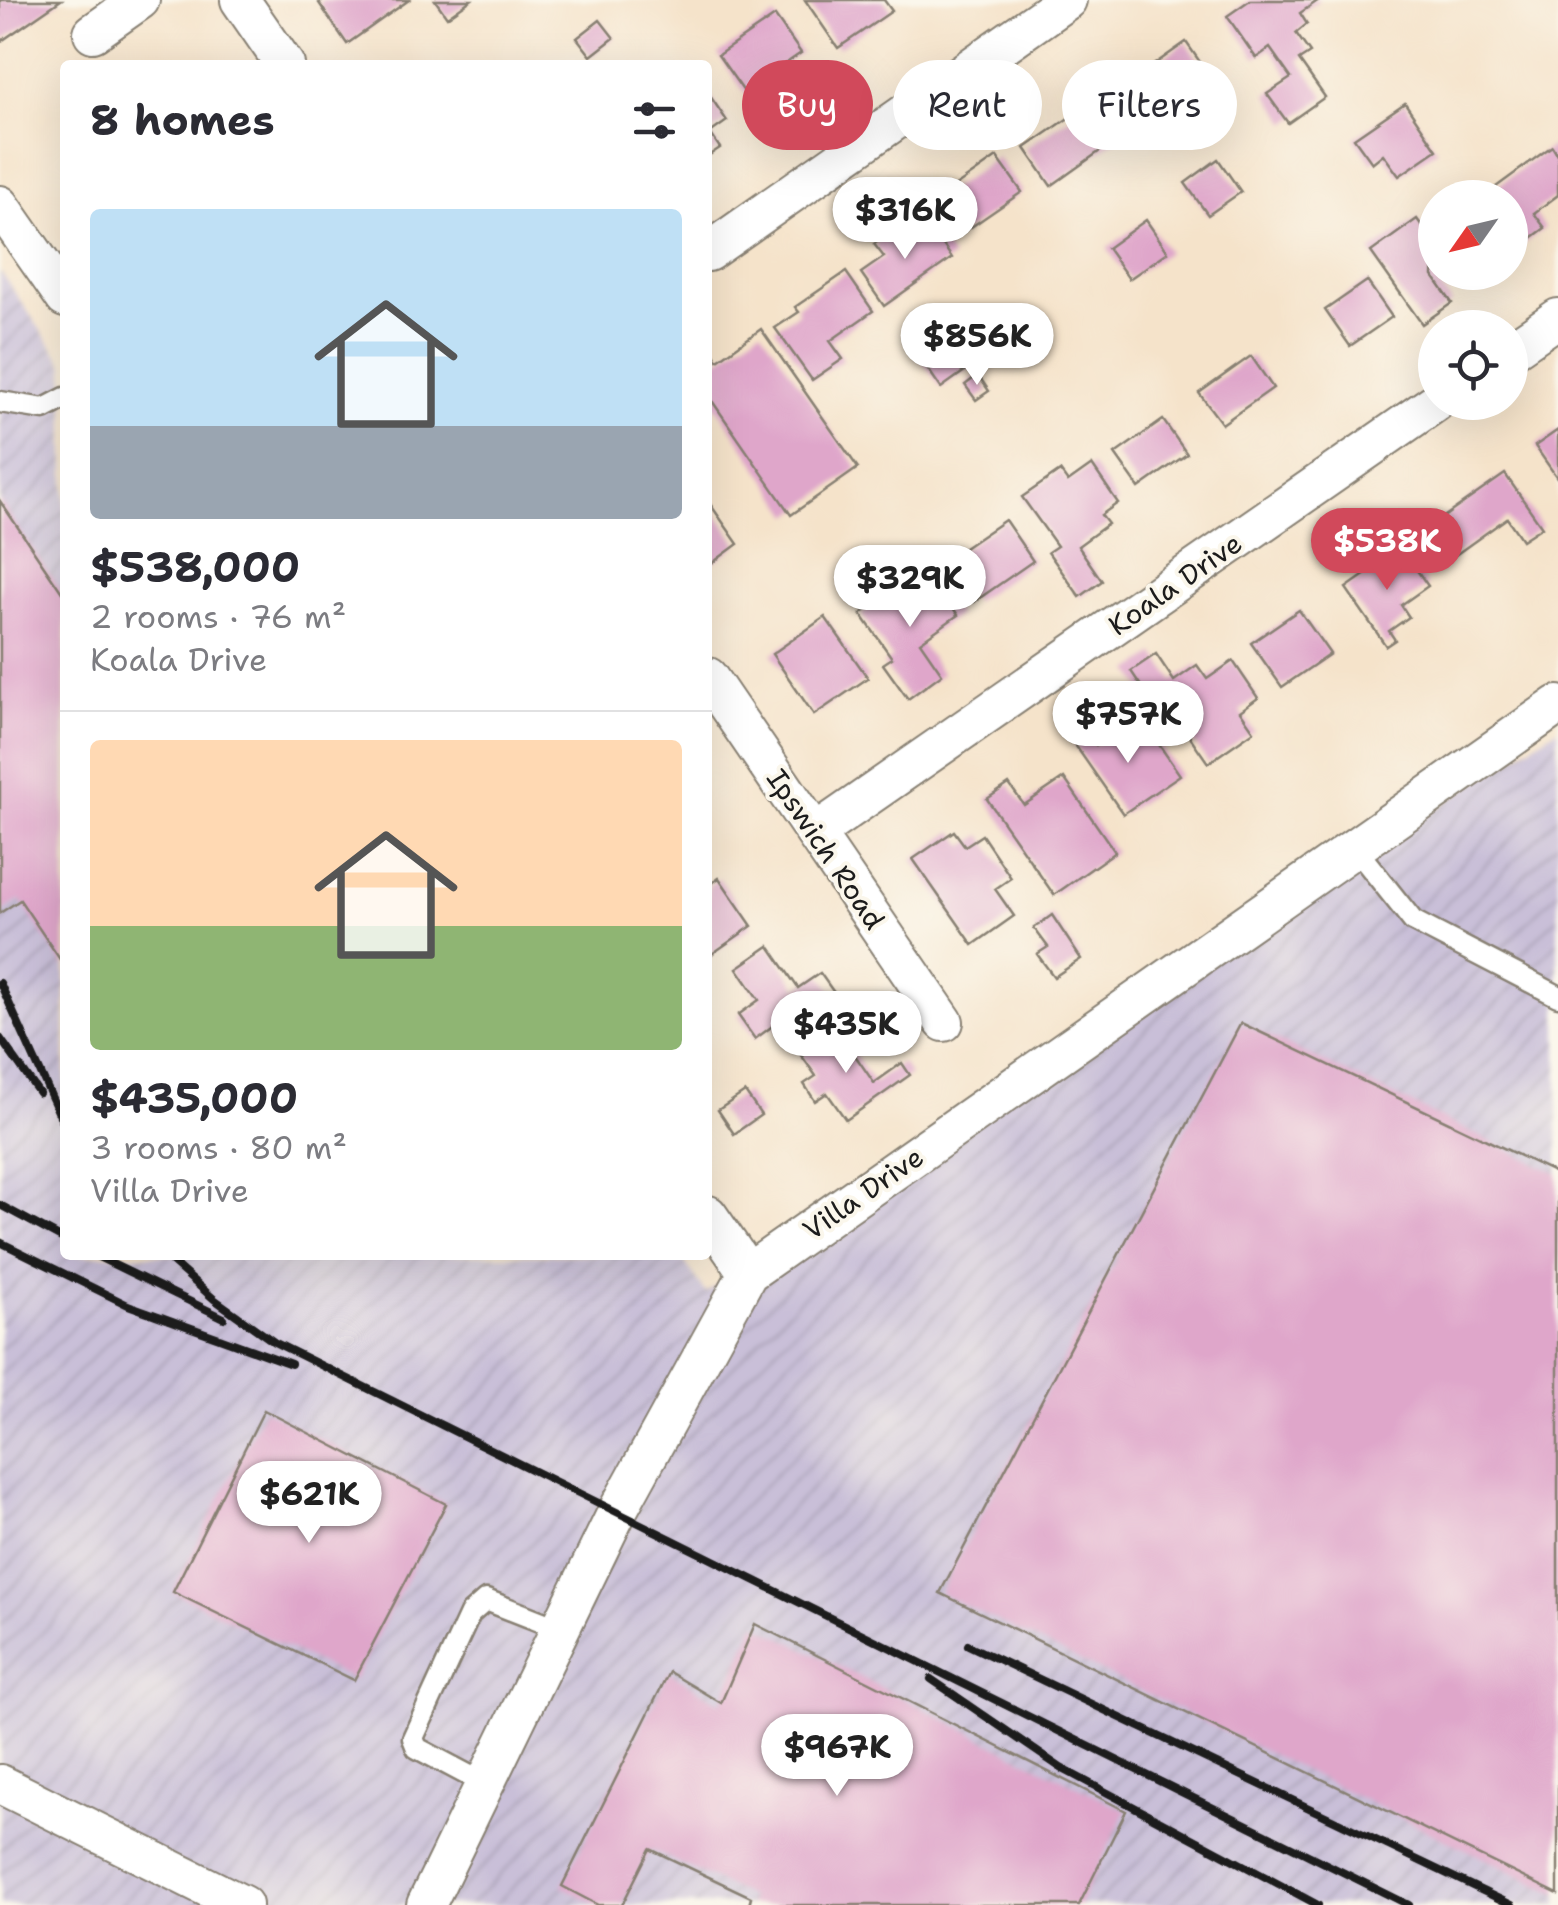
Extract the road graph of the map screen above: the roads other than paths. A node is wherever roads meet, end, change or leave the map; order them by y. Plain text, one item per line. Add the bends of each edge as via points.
1 (140, 0) edge
2 (240, 0) edge
3 (1067, 0) edge
4 (93, 32) dead end
5 (282, 60) edge
6 (0, 205) edge
7 (712, 249) edge
8 (60, 291) edge
9 (1558, 318) edge
10 (1528, 339) edge
11 (60, 401) edge
12 (0, 402) edge
13 (1418, 415) edge
14 (712, 683) edge
15 (1556, 712) edge
16 (815, 834) junction
17 (1355, 848) junction
18 (1558, 996) edge
19 (944, 1022) dead end
20 (712, 1221) edge
21 (748, 1273) junction
22 (560, 1630) junction
23 (0, 1784) edge
24 (485, 1784) junction
25 (243, 1905) edge
26 (426, 1905) edge

1 - 4 street
2 - 5 street
3 - 7 street
6 - 8 street
9 - 10 street
11 - 12 lane via 44,409
13 - 16 street, Koala Drive
14 - 16 street, Ipswich Road
15 - 17 street, Villa Drive
16 - 19 street, Ipswich Road
17 - 18 lane via 1413,921
17 - 21 street, Villa Drive
20 - 21 street
21 - 22 street, Villa Drive
22 - 24 street, Villa Drive
22 - 24 lane via 486,1600 470,1614 414,1738 417,1748
23 - 25 street via 189,1886
24 - 26 street, Villa Drive

